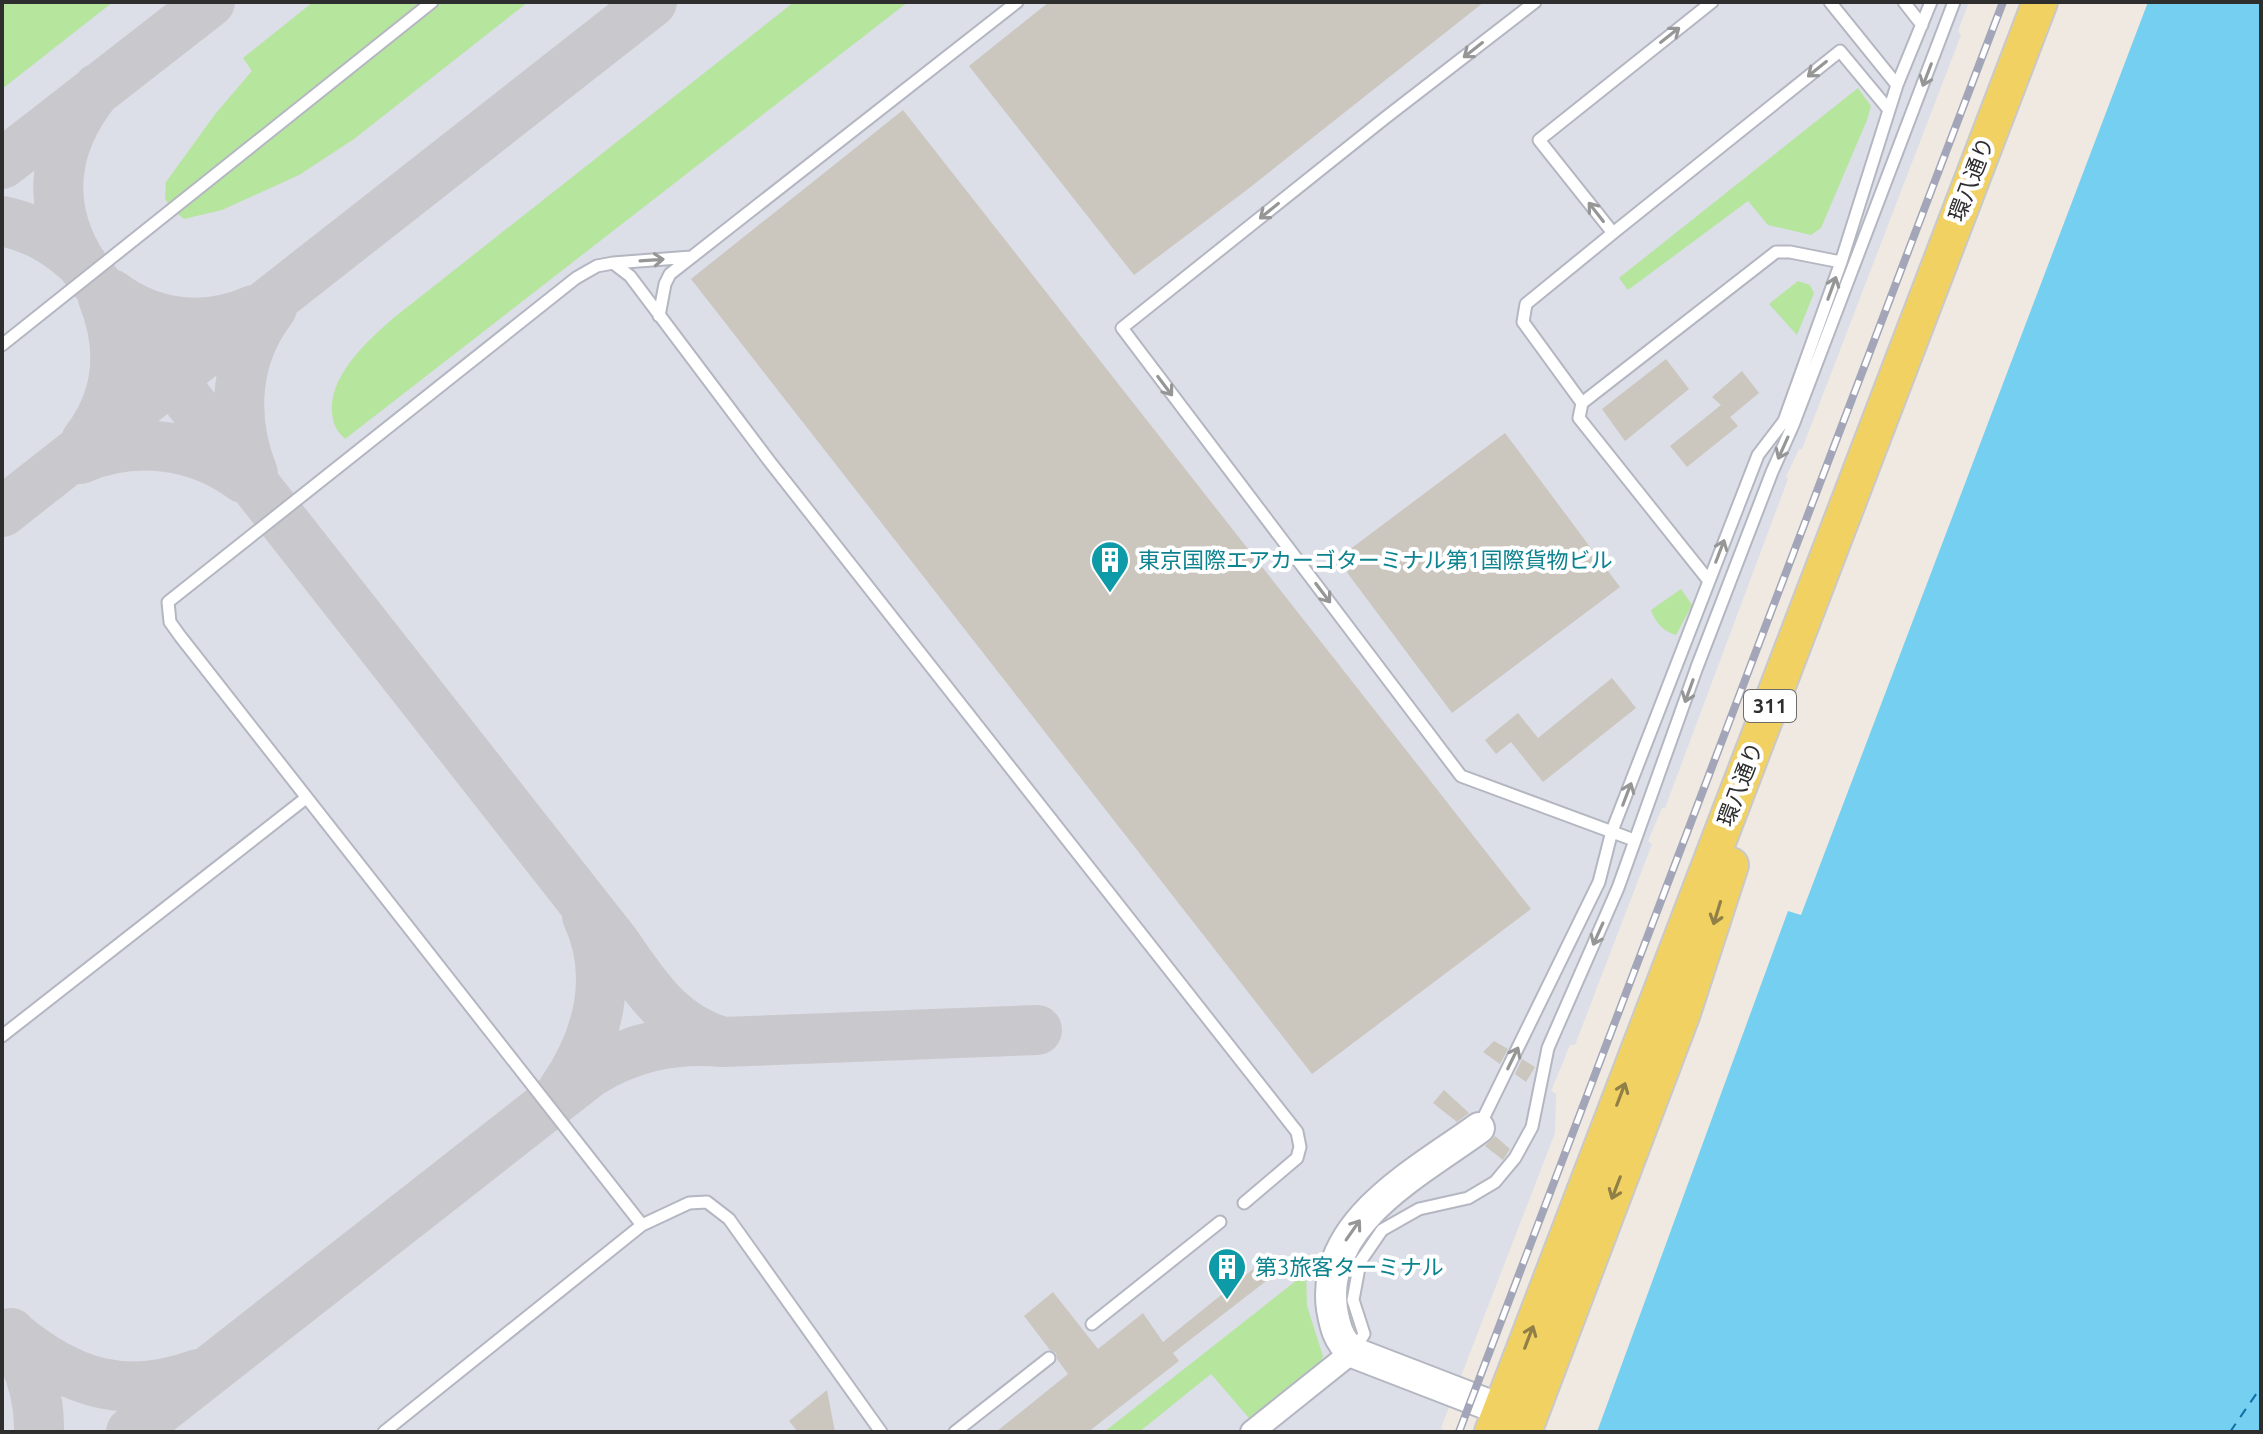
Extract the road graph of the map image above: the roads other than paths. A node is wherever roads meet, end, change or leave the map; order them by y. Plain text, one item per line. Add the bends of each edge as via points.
1 (432, 2) edge
2 (1017, 2) edge
3 (1535, 2) edge
4 (1712, 2) edge
5 (1830, 2) edge
6 (1904, 2) edge
7 (1954, 2) edge
8 (2040, 2) edge
9 (2062, 2) edge
10 (1926, 5) edge
11 (1922, 25) junction
12 (1897, 85) junction
13 (1889, 110) junction
14 (1613, 233) junction
15 (691, 257) junction
16 (1841, 262) junction
17 (613, 263) junction
18 (659, 316) junction
19 (2, 345) edge
20 (1582, 403) junction
21 (1709, 581) junction
22 (306, 798) junction
23 (1612, 831) junction
24 (1634, 840) junction
25 (2, 1036) edge
26 (1479, 1128) joint
27 (1244, 1203) dead end
28 (1220, 1222) dead end
29 (642, 1225) junction
30 (1092, 1324) dead end
31 (1352, 1352) junction
32 (1049, 1358) dead end
33 (1511, 1424) edge
34 (384, 1432) edge
35 (881, 1432) edge
36 (955, 1432) edge
37 (1252, 1432) edge

1 - 19 lane
2 - 15 lane
3 -> 23 lane via 1122,328 1461,776
14 -> 4 lane via 1539,140
5 - 12 lane
6 - 11 lane
7 -> 24 lane
33 -> 8 main road, 環八通り / 311
9 -> 33 main road, 環八通り / 311 via 1736,851 1683,1013
10 - 11 lane
11 - 12 lane
12 - 13 lane
13 -> 14 lane via 1840,51
13 - 16 lane
14 - 20 lane via 1526,304 1523,322
17 -> 15 lane
15 - 18 lane via 670,274
16 - 20 lane via 1776,252
21 -> 16 lane via 1758,455 1784,421
17 - 18 lane via 630,276
17 - 22 lane via 576,278 168,602 170,622
18 - 27 lane via 1297,1132 1297,1158
20 - 21 lane via 1579,418
23 -> 21 lane
22 - 25 lane
22 - 29 lane
23 - 24 lane
26 -> 23 lane via 1599,882
24 -> 31 lane via 1548,1048 1532,1127 1515,1158 1495,1182 1468,1198 1419,1209 1382,1230 1360,1262 1353,1300 1364,1334
31 -> 26 street via 1335,1330 1330,1293 1335,1260 1368,1210
28 - 30 lane
29 - 34 lane
29 - 35 lane via 689,1203 707,1202 729,1219
31 - 33 street
31 - 37 street
32 - 36 lane

